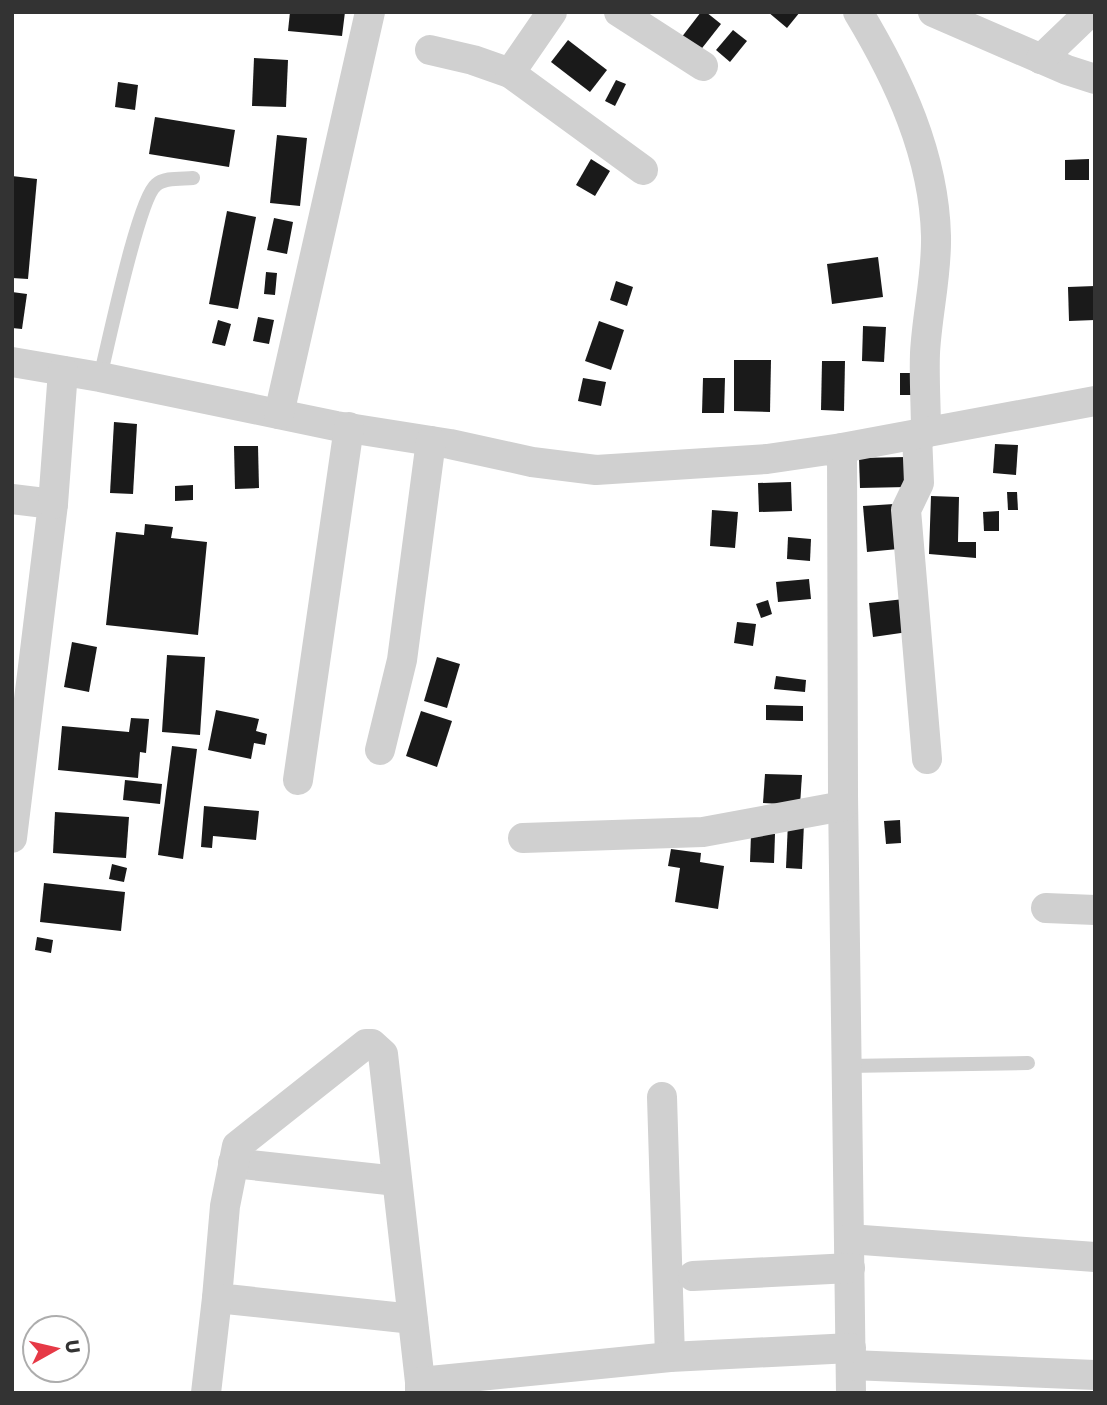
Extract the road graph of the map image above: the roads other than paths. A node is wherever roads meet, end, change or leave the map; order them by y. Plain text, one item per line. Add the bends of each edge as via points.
1 (370, 12) edge
2 (552, 12) edge
3 (619, 12) edge
4 (858, 12) edge
5 (1090, 12) edge
6 (939, 15) edge
7 (430, 51) dead end
8 (1041, 59) junction
9 (703, 66) dead end
10 (510, 73) junction
11 (1095, 79) edge
12 (643, 170) dead end
13 (192, 178) dead end
14 (12, 362) edge
15 (63, 370) junction
16 (100, 377) junction
17 (1095, 401) edge
18 (279, 414) junction
19 (349, 428) junction
20 (922, 434) junction
21 (431, 440) junction
22 (842, 448) junction
23 (12, 499) edge
24 (53, 504) junction
25 (380, 750) dead end
26 (927, 759) dead end
27 (298, 780) dead end
28 (843, 806) junction
29 (12, 838) edge
30 (523, 838) dead end
31 (1046, 908) dead end
32 (1095, 909) edge
33 (1028, 1063) dead end
34 (847, 1066) junction
35 (662, 1097) dead end
36 (233, 1163) junction
37 (397, 1181) junction
38 (850, 1254) junction
39 (1095, 1257) edge
40 (693, 1276) dead end
41 (217, 1298) junction
42 (413, 1319) junction
43 (670, 1357) junction
44 (851, 1369) edge
45 (1095, 1376) edge
46 (420, 1387) edge
47 (206, 1393) edge

1 - 18 street
2 - 10 street
3 - 9 street
4 - 20 street via 913,121 927,167 936,236
5 - 8 street
6 - 8 street
7 - 10 street
8 - 11 street
10 - 12 street
13 - 16 lane via 157,183 148,195
14 - 15 street
15 - 16 street
15 - 24 street
16 - 18 street
17 - 20 street
18 - 19 street
19 - 21 street
19 - 27 street
20 - 22 street
20 - 26 street via 919,483 906,510
21 - 22 street via 596,470 767,459
21 - 25 street via 402,660
22 - 28 street
23 - 24 street
24 - 29 street
28 - 30 street via 703,832
28 - 34 street
31 - 32 street
33 - 34 lane
34 - 38 street
35 - 43 street
36 - 37 street
36 - 37 street via 243,1140 366,1044 372,1044 383,1054
36 - 41 street
37 - 42 street
38 - 39 street
38 - 40 street
38 - 44 street
41 - 42 street
41 - 47 street
42 - 46 street
43 - 44 street
43 - 46 street
44 - 45 street

